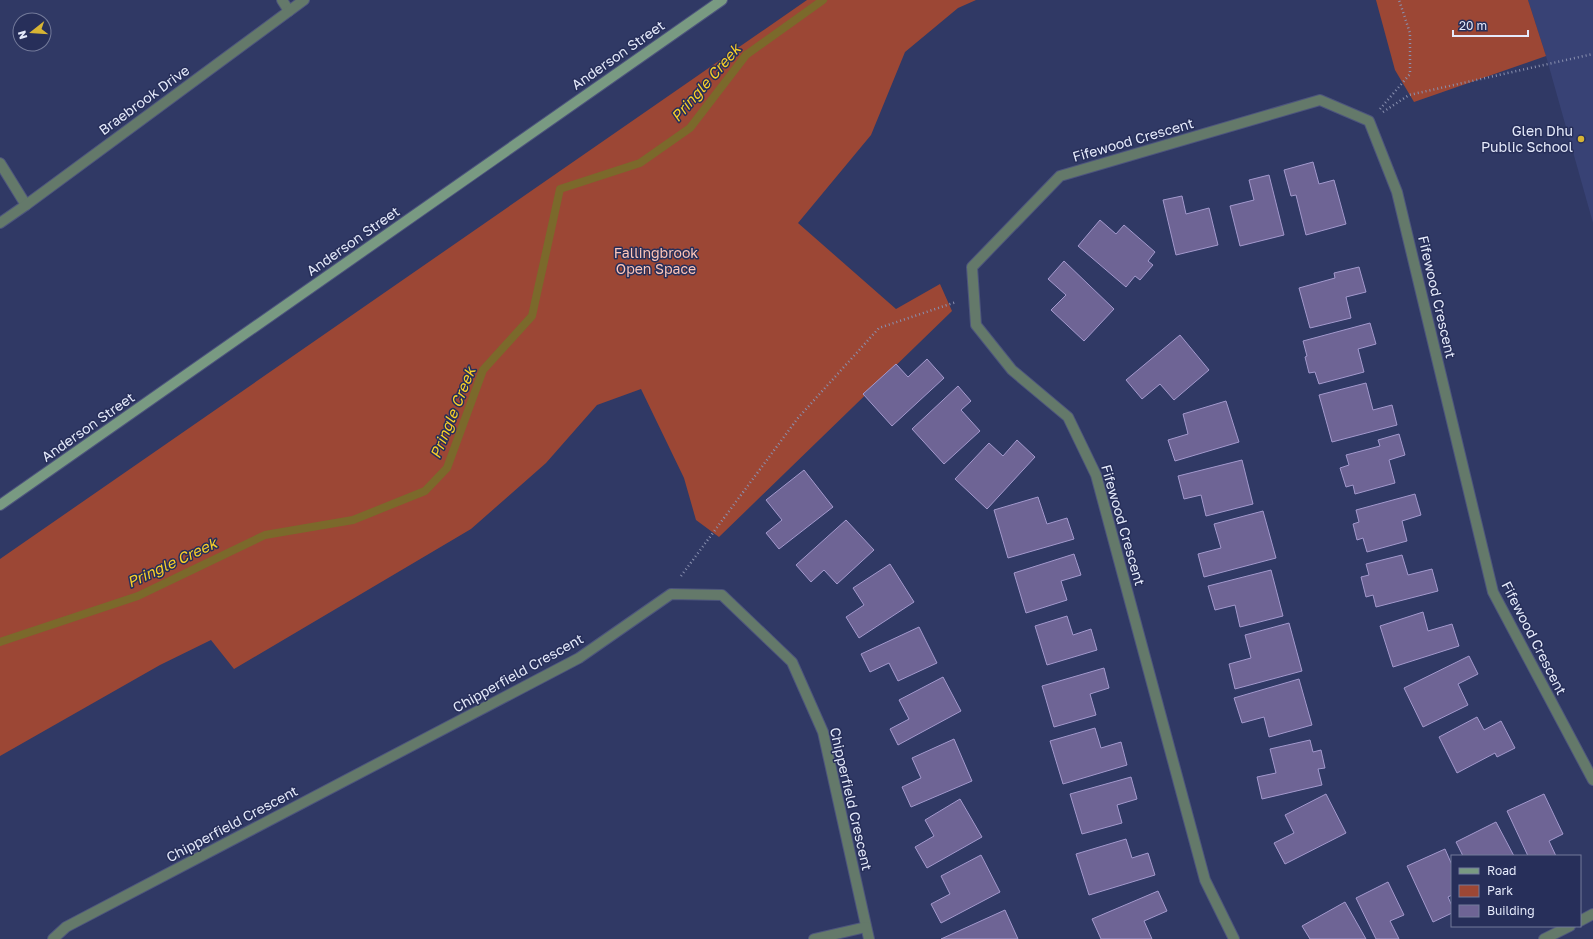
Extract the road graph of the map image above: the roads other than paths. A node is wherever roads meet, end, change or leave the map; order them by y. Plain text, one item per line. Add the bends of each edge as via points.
1 (282, 0) edge
2 (304, 0) edge
3 (722, 0) edge
4 (289, 11) junction
5 (0, 163) edge
6 (26, 205) junction
7 (0, 223) edge
8 (0, 505) edge
9 (1593, 780) edge
10 (1593, 914) edge
11 (1581, 920) edge
12 (1568, 927) edge
13 (866, 928) junction
14 (53, 939) edge
15 (814, 939) edge
16 (869, 939) edge
17 (1234, 939) edge
18 (1544, 939) edge

1 - 4 street
2 - 4 street, Braebrook Drive
3 - 8 street, Anderson Street
4 - 6 street, Braebrook Drive
5 - 6 street
6 - 7 street, Braebrook Drive
9 - 17 street, Fifewood Crescent via 1493,592 1397,192 1369,121 1320,100 1060,176 972,267 976,325 1012,370 1068,416 1096,475 1205,880
10 - 11 street
12 - 18 street
13 - 14 street, Chipperfield Crescent via 822,732 792,662 722,595 671,594 579,658 66,927
13 - 15 street
13 - 16 street, Chipperfield Crescent

